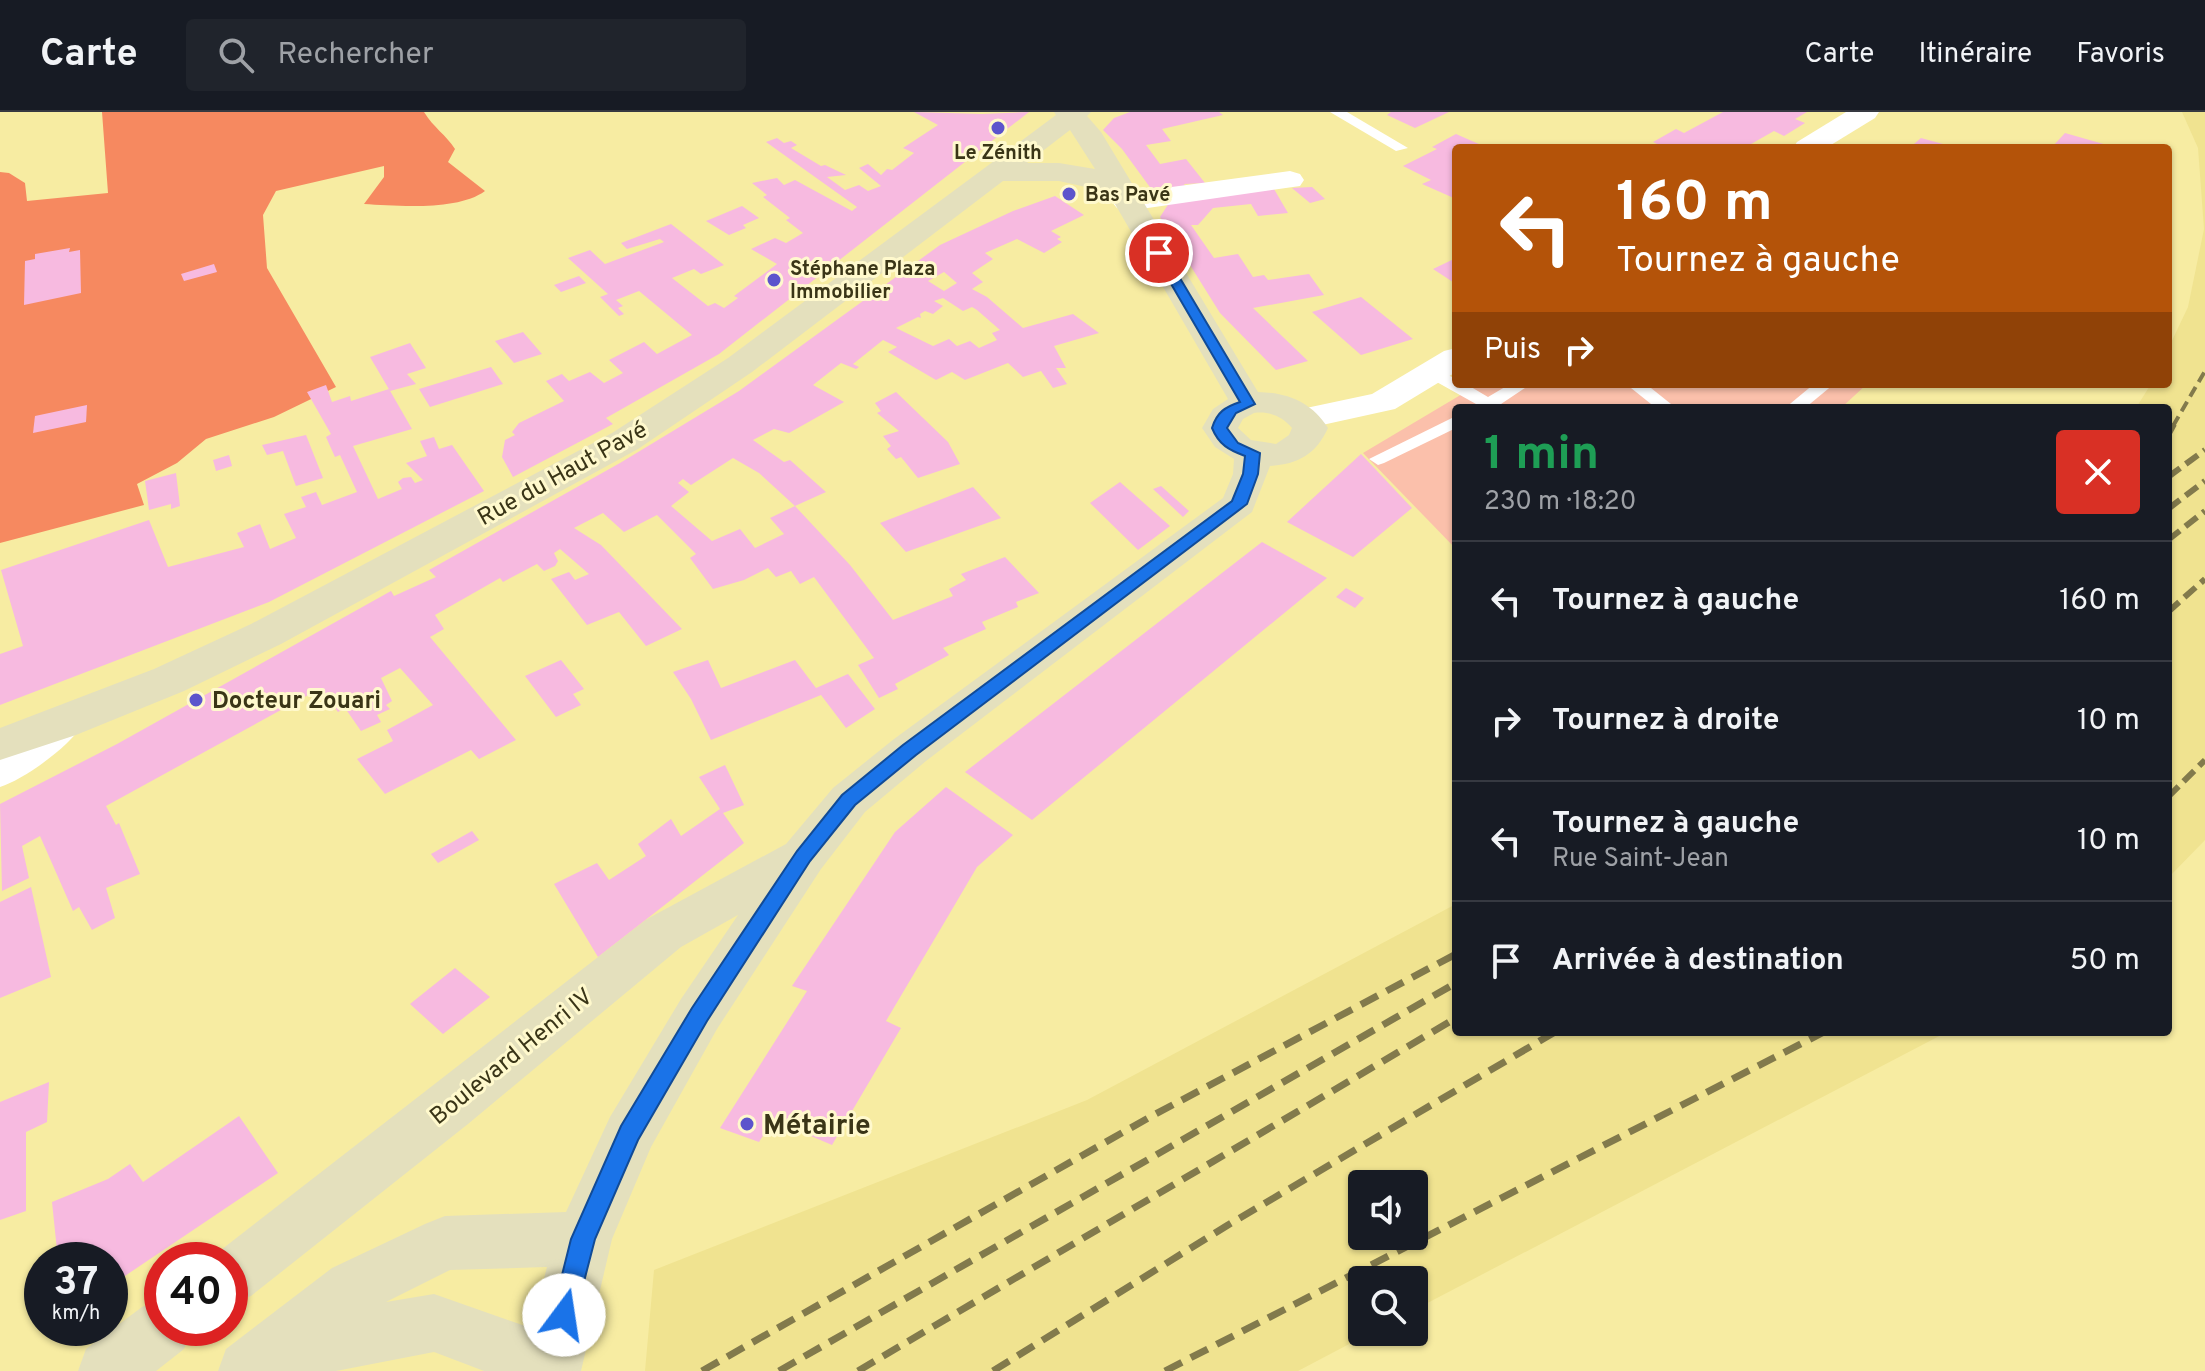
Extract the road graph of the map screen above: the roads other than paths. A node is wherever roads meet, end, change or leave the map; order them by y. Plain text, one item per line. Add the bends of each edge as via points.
1 (1337, 112) edge
2 (1865, 112) edge
3 (1073, 113) edge
4 (1813, 144) edge
5 (1401, 148) dead end
6 (998, 173) junction
7 (1290, 180) dead end
8 (1123, 194) junction
9 (1444, 365) edge
10 (1469, 388) edge
11 (1516, 388) edge
12 (1640, 388) edge
13 (1820, 388) edge
14 (1248, 404) junction
15 (1486, 404) edge
16 (1493, 404) edge
17 (1662, 404) edge
18 (1799, 404) edge
19 (1304, 418) junction
20 (1452, 423) edge
21 (1253, 453) junction
22 (1378, 459) dead end
23 (61, 724) junction
24 (0, 744) edge
25 (0, 770) edge
26 (804, 856) junction
27 (583, 1239) junction
28 (248, 1262) edge
29 (144, 1343) edge
30 (261, 1362) edge
31 (552, 1368) edge
32 (108, 1371) edge

1 - 5 lane
2 - 4 street
3 - 6 street, Rue du Haut Pavé
3 - 8 street
6 - 8 street via 1060,170 1096,177
6 - 23 street, Rue du Haut Pavé via 740,365 625,441 266,634
7 - 8 street
8 - 14 street
9 - 19 street via 1383,402
10 - 15 lane
11 - 16 lane
12 - 17 lane
13 - 18 lane
14 - 19 street via 1278,404
14 - 21 street via 1230,410 1220,428 1233,446
19 - 21 street via 1310,428 1298,448 1283,454
20 - 22 lane
21 - 26 street via 1239,504 910,750 849,800
23 - 24 street, Rue du Haut Pavé
23 - 25 street
26 - 27 street via 699,1014 629,1134
26 - 28 street, Boulevard Henri IV via 664,933
27 - 30 street via 445,1243 353,1288
27 - 31 street
29 - 32 street
30 - 31 street via 434,1323

